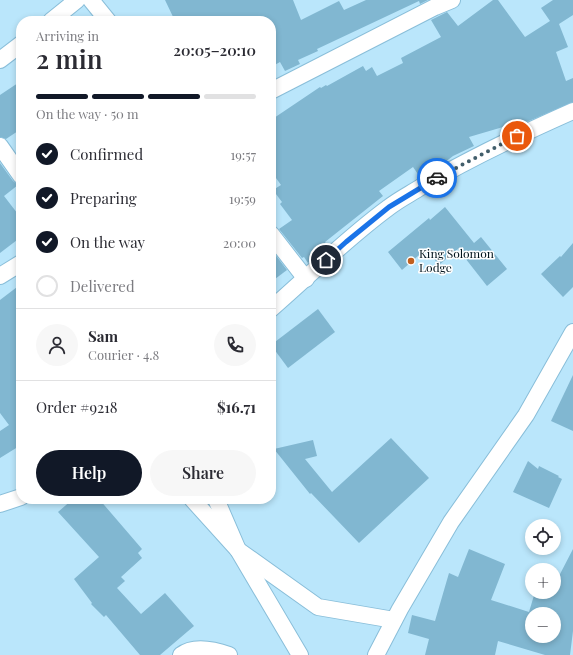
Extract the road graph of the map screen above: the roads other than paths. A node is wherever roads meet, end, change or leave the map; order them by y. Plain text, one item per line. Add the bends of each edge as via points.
1 (77, 0) edge
2 (91, 0) edge
3 (452, 0) edge
4 (58, 16) edge
5 (104, 16) edge
6 (16, 48) edge
7 (0, 60) edge
8 (276, 88) edge
9 (573, 112) edge
10 (0, 146) edge
11 (16, 169) edge
12 (276, 240) edge
13 (16, 266) edge
14 (0, 276) edge
15 (306, 279) junction
16 (276, 305) edge
17 (573, 332) edge
18 (16, 499) edge
19 (0, 504) edge
20 (197, 504) edge
21 (218, 504) edge
22 (238, 550) junction
23 (394, 620) junction
24 (181, 655) edge
25 (229, 655) edge
26 (300, 655) edge
27 (376, 655) edge

1 - 4 street
2 - 5 street
3 - 8 street
6 - 7 street
9 - 15 street via 517,136 440,176 389,207
10 - 11 street
12 - 15 street
13 - 14 street
15 - 16 street
17 - 23 street via 526,415 452,522
18 - 19 street
20 - 22 street
21 - 22 street
22 - 23 street via 318,607
22 - 26 street
23 - 27 street
24 - 25 street via 186,651 206,649

